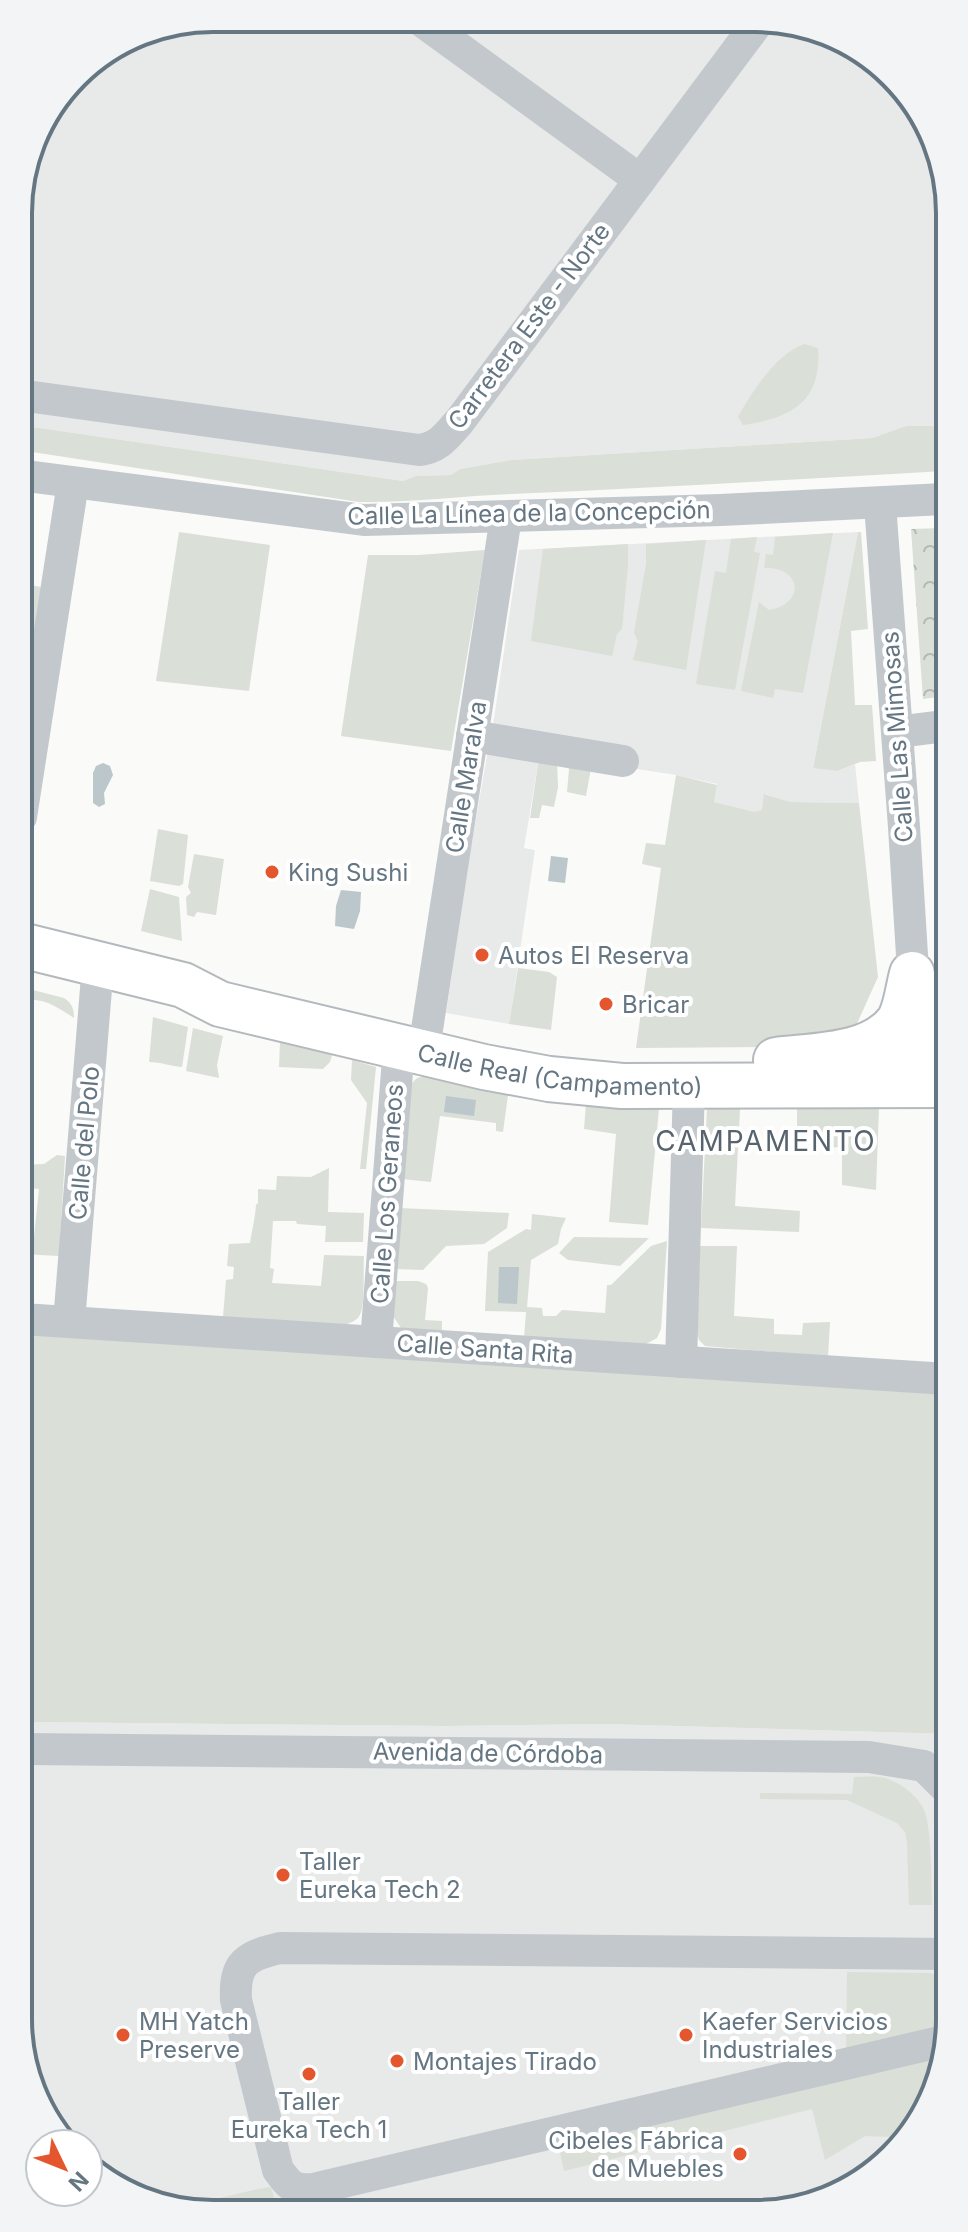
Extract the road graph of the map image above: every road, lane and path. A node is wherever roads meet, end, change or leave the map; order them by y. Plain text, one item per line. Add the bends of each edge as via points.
1 (437, 32) edge
2 (751, 32) edge
3 (640, 180) junction
4 (32, 397) edge
5 (32, 477) edge
6 (73, 483) junction
7 (936, 500) edge
8 (880, 504) junction
9 (506, 517) junction
10 (936, 727) edge
11 (897, 732) junction
12 (472, 736) junction
13 (32, 746) edge
14 (623, 761) dead end
15 (32, 948) edge
16 (98, 964) junction
17 (913, 982) junction
18 (412, 1041) junction
19 (936, 1045) edge
20 (776, 1060) junction
21 (936, 1062) edge
22 (936, 1063) edge
23 (689, 1086) junction
24 (32, 1320) edge
25 (69, 1322) junction
26 (376, 1342) junction
27 (681, 1362) junction
28 (936, 1378) edge
29 (32, 1749) edge
30 (936, 1773) edge
31 (936, 1954) edge
32 (934, 2043) edge

1 - 3 street
2 - 3 street, Carretera Este - Norte
3 - 4 street, Carretera Este - Norte via 459,422 431,449
5 - 6 street, Calle La Línea de la Concepción
6 - 9 street, Calle La Línea de la Concepción via 364,520
6 - 13 street
7 - 8 street, Calle La Línea de la Concepción
8 - 9 street, Calle La Línea de la Concepción
8 - 11 street, Calle Las Mimosas
9 - 12 street, Calle Maralva
10 - 11 street
11 - 17 street, Calle Las Mimosas
12 - 14 street
12 - 18 street, Calle Maralva
15 - 16 highway, Calle Real (Campamento)
16 - 18 highway, Calle Real (Campamento) via 183,985 220,1004
16 - 25 street, Calle del Polo
17 - 19 highway
17 - 20 highway via 900,1020 880,1040 861,1048
18 - 20 highway, Calle Real (Campamento) via 603,1061
18 - 23 highway, Calle Real (Campamento) via 484,1067 549,1079
18 - 26 street, Calle Los Geraneos
20 - 21 highway, Calle Real (Campamento)
22 - 23 highway, Calle Real (Campamento) via 903,1072 713,1074
23 - 27 street
24 - 25 street, Calle Santa Rita
25 - 26 street, Calle Santa Rita
26 - 27 street, Calle Santa Rita
27 - 28 street, Calle Santa Rita
29 - 30 street, Avenida de Córdoba via 869,1757
31 - 32 street via 280,1948 246,1961 235,1983 278,2170 297,2190

